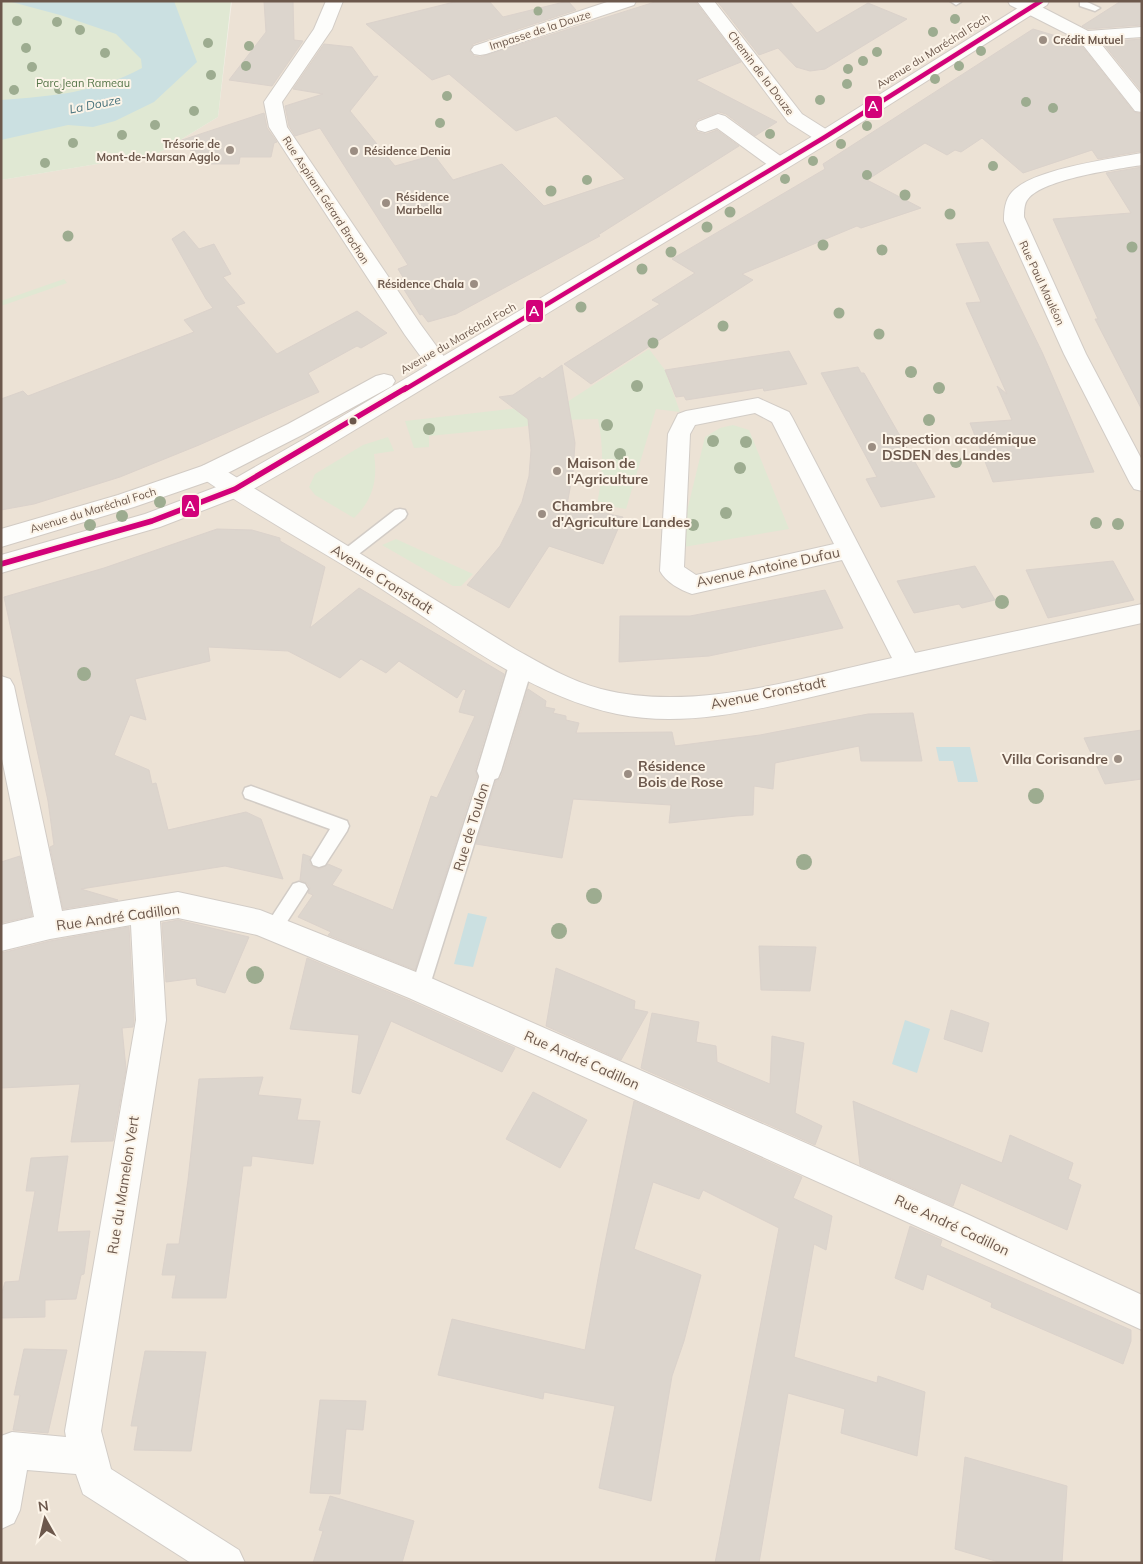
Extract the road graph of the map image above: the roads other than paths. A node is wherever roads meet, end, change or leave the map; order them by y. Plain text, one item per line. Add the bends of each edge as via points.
1 (335, 1) edge
2 (628, 1) edge
3 (705, 1) edge
4 (1026, 3) edge
5 (1084, 4) dead end
6 (1095, 8) dead end
7 (1142, 32) edge
8 (1085, 36) junction
9 (480, 50) dead end
10 (1142, 108) edge
11 (704, 126) dead end
12 (817, 132) junction
13 (773, 159) junction
14 (1142, 159) edge
15 (436, 361) junction
16 (210, 472) junction
17 (1142, 483) edge
18 (235, 489) junction
19 (400, 514) dead end
20 (1, 538) edge
21 (849, 549) junction
22 (346, 556) junction
23 (1, 564) edge
24 (1142, 613) edge
25 (521, 665) junction
26 (908, 665) junction
27 (1, 686) edge
28 (489, 770) joint
29 (251, 793) dead end
30 (319, 860) dead end
31 (299, 889) dead end
32 (145, 911) junction
33 (50, 926) junction
34 (273, 929) junction
35 (1, 938) edge
36 (420, 988) junction
37 (1142, 1313) edge
38 (90, 1457) junction
39 (1, 1510) edge
40 (226, 1563) edge

1 - 15 street, Rue Aspirant Gérard Brochon via 323,29 273,102 278,127
2 - 9 street, Impasse de la Douze
3 - 12 street, Chemin de la Douze via 795,118
4 - 8 street
4 - 12 street, Avenue du Maréchal Foch
5 - 6 lane
7 - 8 street
8 - 10 street
11 - 13 street via 718,120
12 - 13 street, Avenue du Maréchal Foch
13 - 15 street, Avenue du Maréchal Foch
14 - 17 street, Rue Paul Mauléon via 1045,180 1021,193 1014,205 1014,221 1075,354
15 - 16 street, Avenue du Maréchal Foch
15 - 18 street, Avenue du Maréchal Foch via 312,445
16 - 18 street, Avenue Cronstadt
16 - 20 street, Avenue du Maréchal Foch
18 - 22 street, Avenue Cronstadt
18 - 23 street, Avenue du Maréchal Foch via 152,521
19 - 22 lane
21 - 21 street, Avenue Antoine Dufau via 781,417 758,406 686,420 679,434 672,571 692,584
21 - 26 street, Avenue Antoine Dufau
22 - 25 street, Avenue Cronstadt
24 - 26 street, Avenue Cronstadt
25 - 26 street, Avenue Cronstadt via 558,686 600,700 660,707 757,698
25 - 28 street, Rue de Toulon
27 - 33 street
28 - 36 lane, Rue de Toulon
29 - 30 lane via 341,826
31 - 34 lane
32 - 33 street, Rue André Cadillon
32 - 34 street, Rue André Cadillon via 178,906 260,923
32 - 38 street, Rue du Mamelon Vert via 151,1020 83,1431
33 - 35 street, Rue André Cadillon
34 - 36 street, Rue André Cadillon
36 - 37 street, Rue André Cadillon via 948,1222
38 - 39 street via 12,1450
38 - 40 street, Rue du Mamelon Vert via 96,1481

